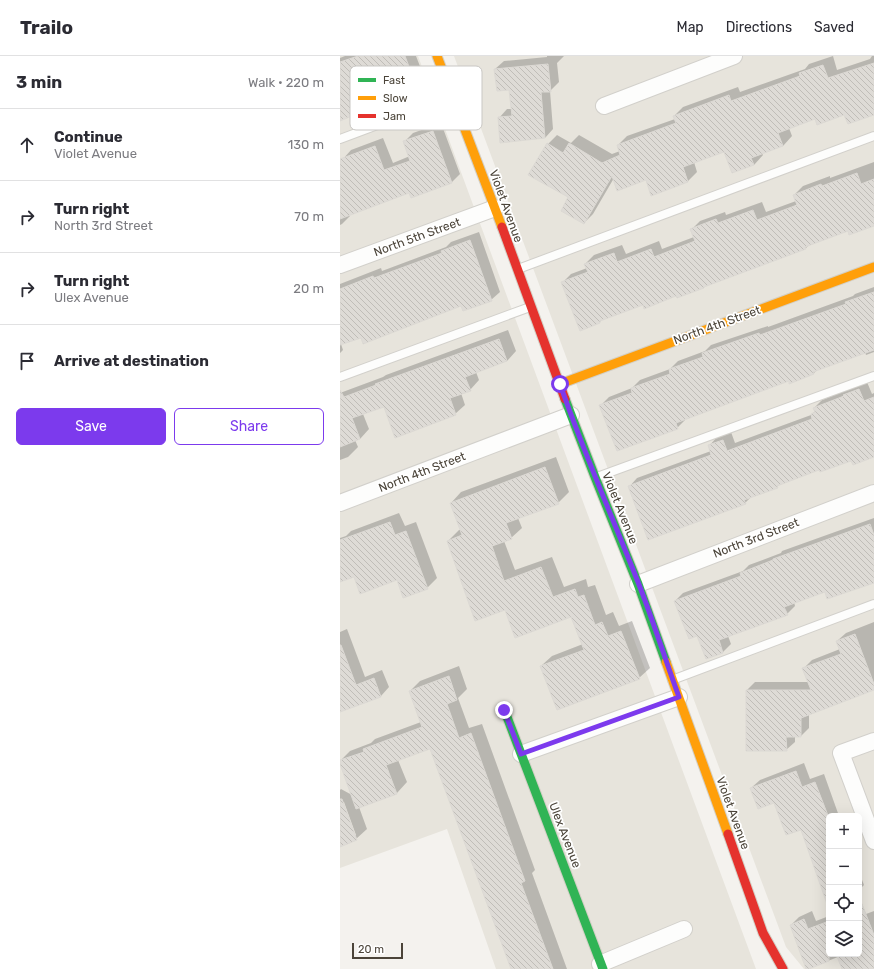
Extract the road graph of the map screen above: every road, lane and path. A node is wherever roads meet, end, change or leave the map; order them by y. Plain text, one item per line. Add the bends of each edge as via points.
1 (437, 56) edge
2 (729, 57) edge
3 (441, 66) edge
4 (604, 106) dead end
5 (364, 130) edge
6 (465, 130) edge
7 (874, 136) edge
8 (340, 139) edge
9 (494, 208) junction
10 (340, 265) edge
11 (874, 267) edge
12 (517, 269) junction
13 (531, 307) junction
14 (874, 376) edge
15 (340, 377) edge
16 (560, 384) junction
17 (570, 415) junction
18 (595, 477) junction
19 (874, 493) edge
20 (340, 503) edge
21 (638, 584) junction
22 (874, 604) edge
23 (672, 680) junction
24 (679, 697) junction
25 (504, 710) dead end
26 (874, 741) edge
27 (521, 754) junction
28 (874, 841) edge
29 (684, 929) dead end
30 (601, 966) edge
31 (783, 969) edge

1 - 3 street, Violet Avenue
2 - 4 street
5 - 8 lane
6 - 9 street, Violet Avenue
7 - 12 lane
9 - 10 street, North 5th Street
9 - 12 street, Violet Avenue
11 - 16 street, North 4th Street
12 - 13 street, Violet Avenue
13 - 15 lane
13 - 16 street, Violet Avenue
14 - 18 lane
16 - 17 street, Violet Avenue
17 - 18 street, Violet Avenue
17 - 20 street, North 4th Street
18 - 21 street, Violet Avenue
19 - 21 street, North 3rd Street
21 - 23 street, Violet Avenue
22 - 23 lane
23 - 24 street, Violet Avenue
24 - 27 street
24 - 31 street, Violet Avenue via 763,933
25 - 27 street, Ulex Avenue
26 - 28 street via 841,753
27 - 30 street, Ulex Avenue
29 - 30 street

